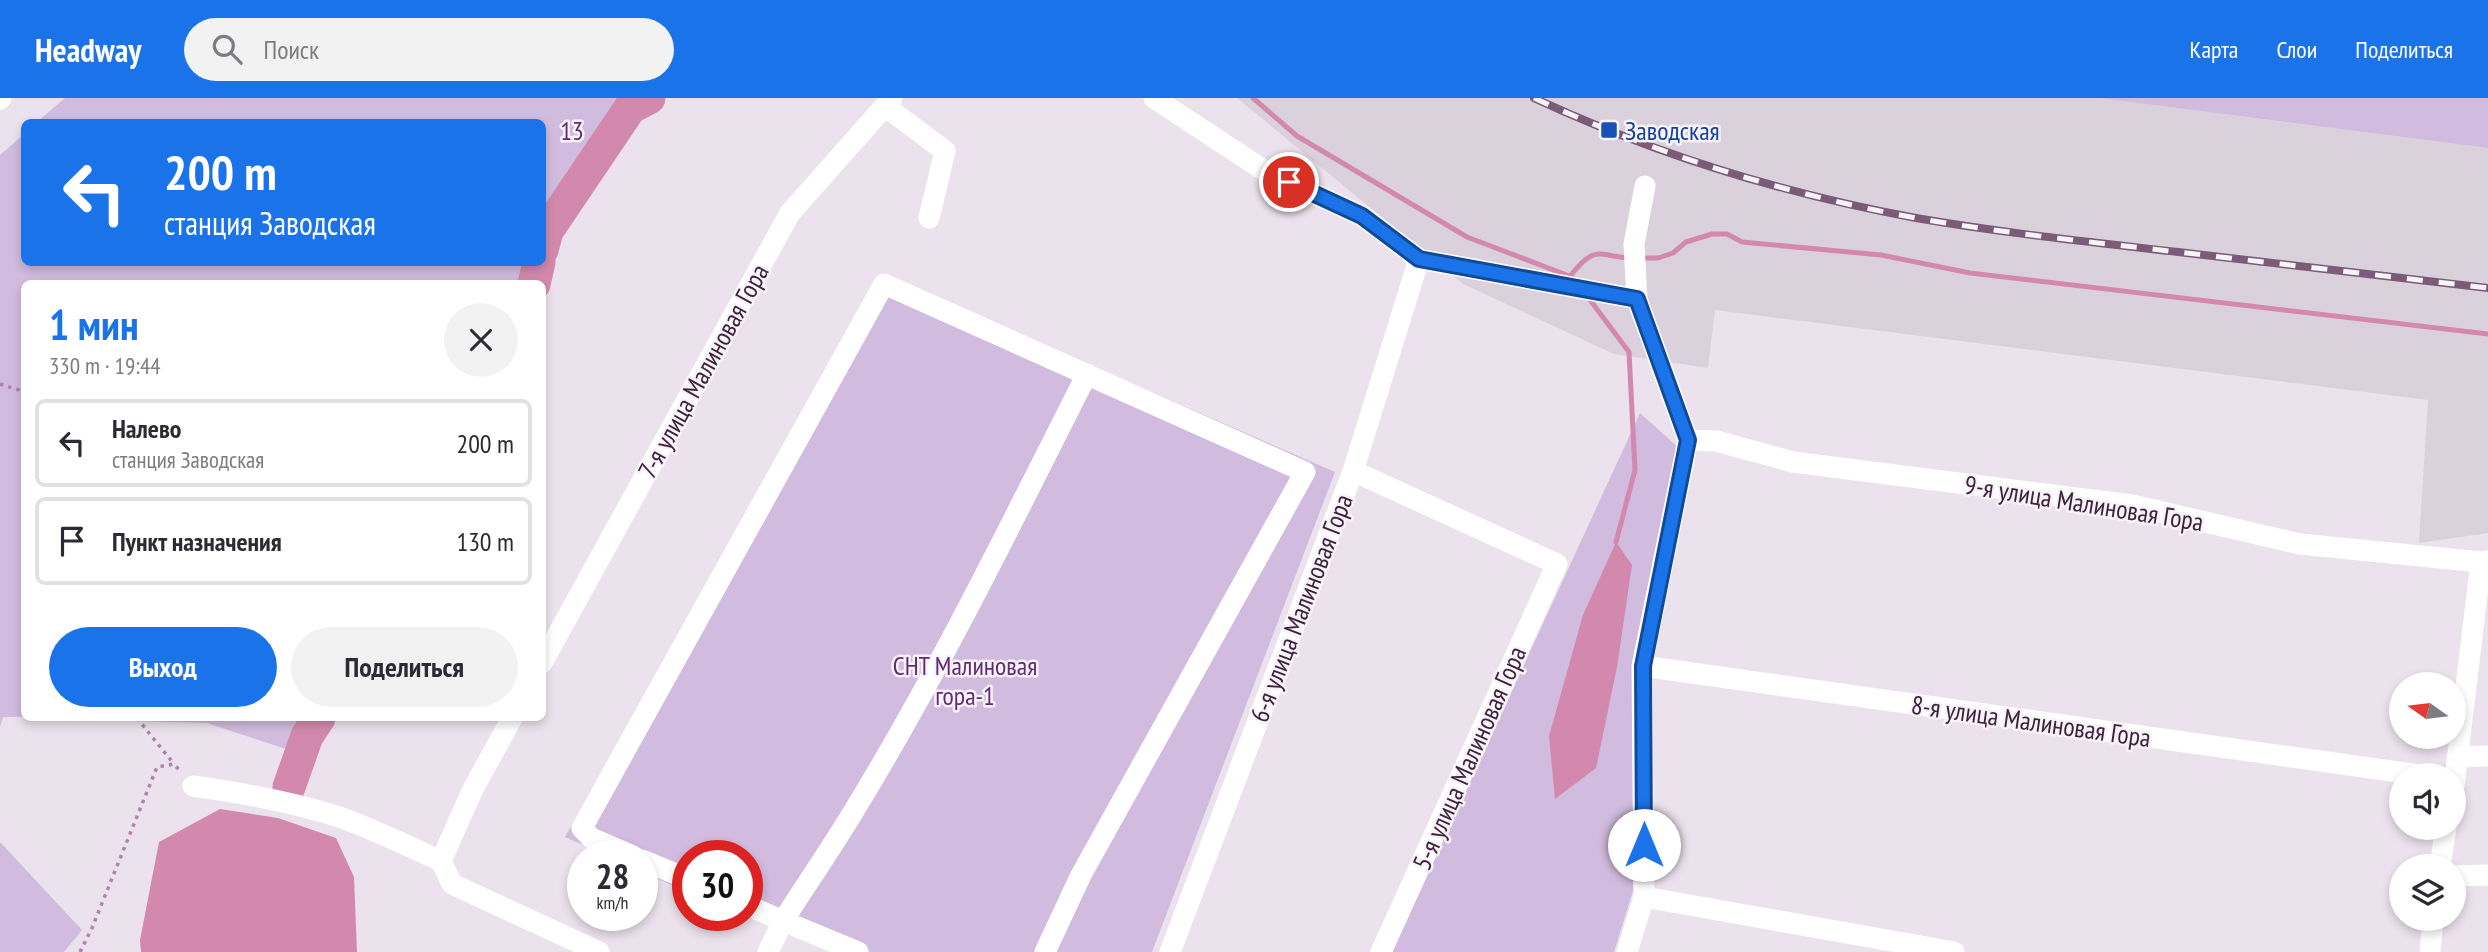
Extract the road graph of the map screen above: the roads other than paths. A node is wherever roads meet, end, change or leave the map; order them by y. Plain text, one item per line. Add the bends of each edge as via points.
1 (1154, 98) edge
2 (888, 102) edge
3 (1645, 186) dead end
4 (929, 219) dead end
5 (1419, 259) junction
6 (1637, 299) junction
7 (1087, 374) junction
8 (1688, 440) junction
9 (1353, 471) junction
10 (2484, 561) edge
11 (546, 656) edge
12 (1643, 666) junction
13 (510, 721) edge
14 (2457, 757) junction
15 (2488, 757) edge
16 (2456, 763) edge
17 (2389, 771) edge
18 (193, 786) road end
19 (596, 840) edge
20 (441, 861) junction
21 (2488, 875) edge
22 (2466, 876) edge
23 (1644, 897) junction
24 (763, 912) edge
25 (783, 921) junction
26 (2432, 931) edge
27 (599, 952) edge
28 (768, 952) edge
29 (858, 952) edge
30 (1045, 952) edge
31 (1170, 952) edge
32 (1381, 952) edge
33 (1627, 952) edge
34 (1954, 952) edge
35 (2430, 952) edge

1 - 5 street via 1265,171 1362,216
2 - 4 street via 945,151
2 - 11 street, 7-я улица Малиновая Гора via 790,213
3 - 6 street via 1634,244
5 - 6 street
5 - 9 street, 6-я улица Малиновая Гора
6 - 8 street
7 - 19 street via 884,285 582,828
7 - 25 street via 920,695 852,814
7 - 30 street via 1305,472 1081,875
8 - 10 street, 9-я улица Малиновая Гора via 1716,441 1793,462 2132,505 2300,544
8 - 12 street
9 - 31 street, 6-я улица Малиновая Гора
9 - 32 street, 5-я улица Малиновая Гора via 1557,564
10 - 14 street
12 - 17 street, 8-я улица Малиновая Гора
12 - 23 street
13 - 20 street
14 - 15 street
14 - 16 street
18 - 20 street via 268,797 340,817
20 - 27 street via 452,884
21 - 22 street
23 - 33 street
23 - 34 street
24 - 25 street
25 - 28 street
25 - 29 street
26 - 35 street

